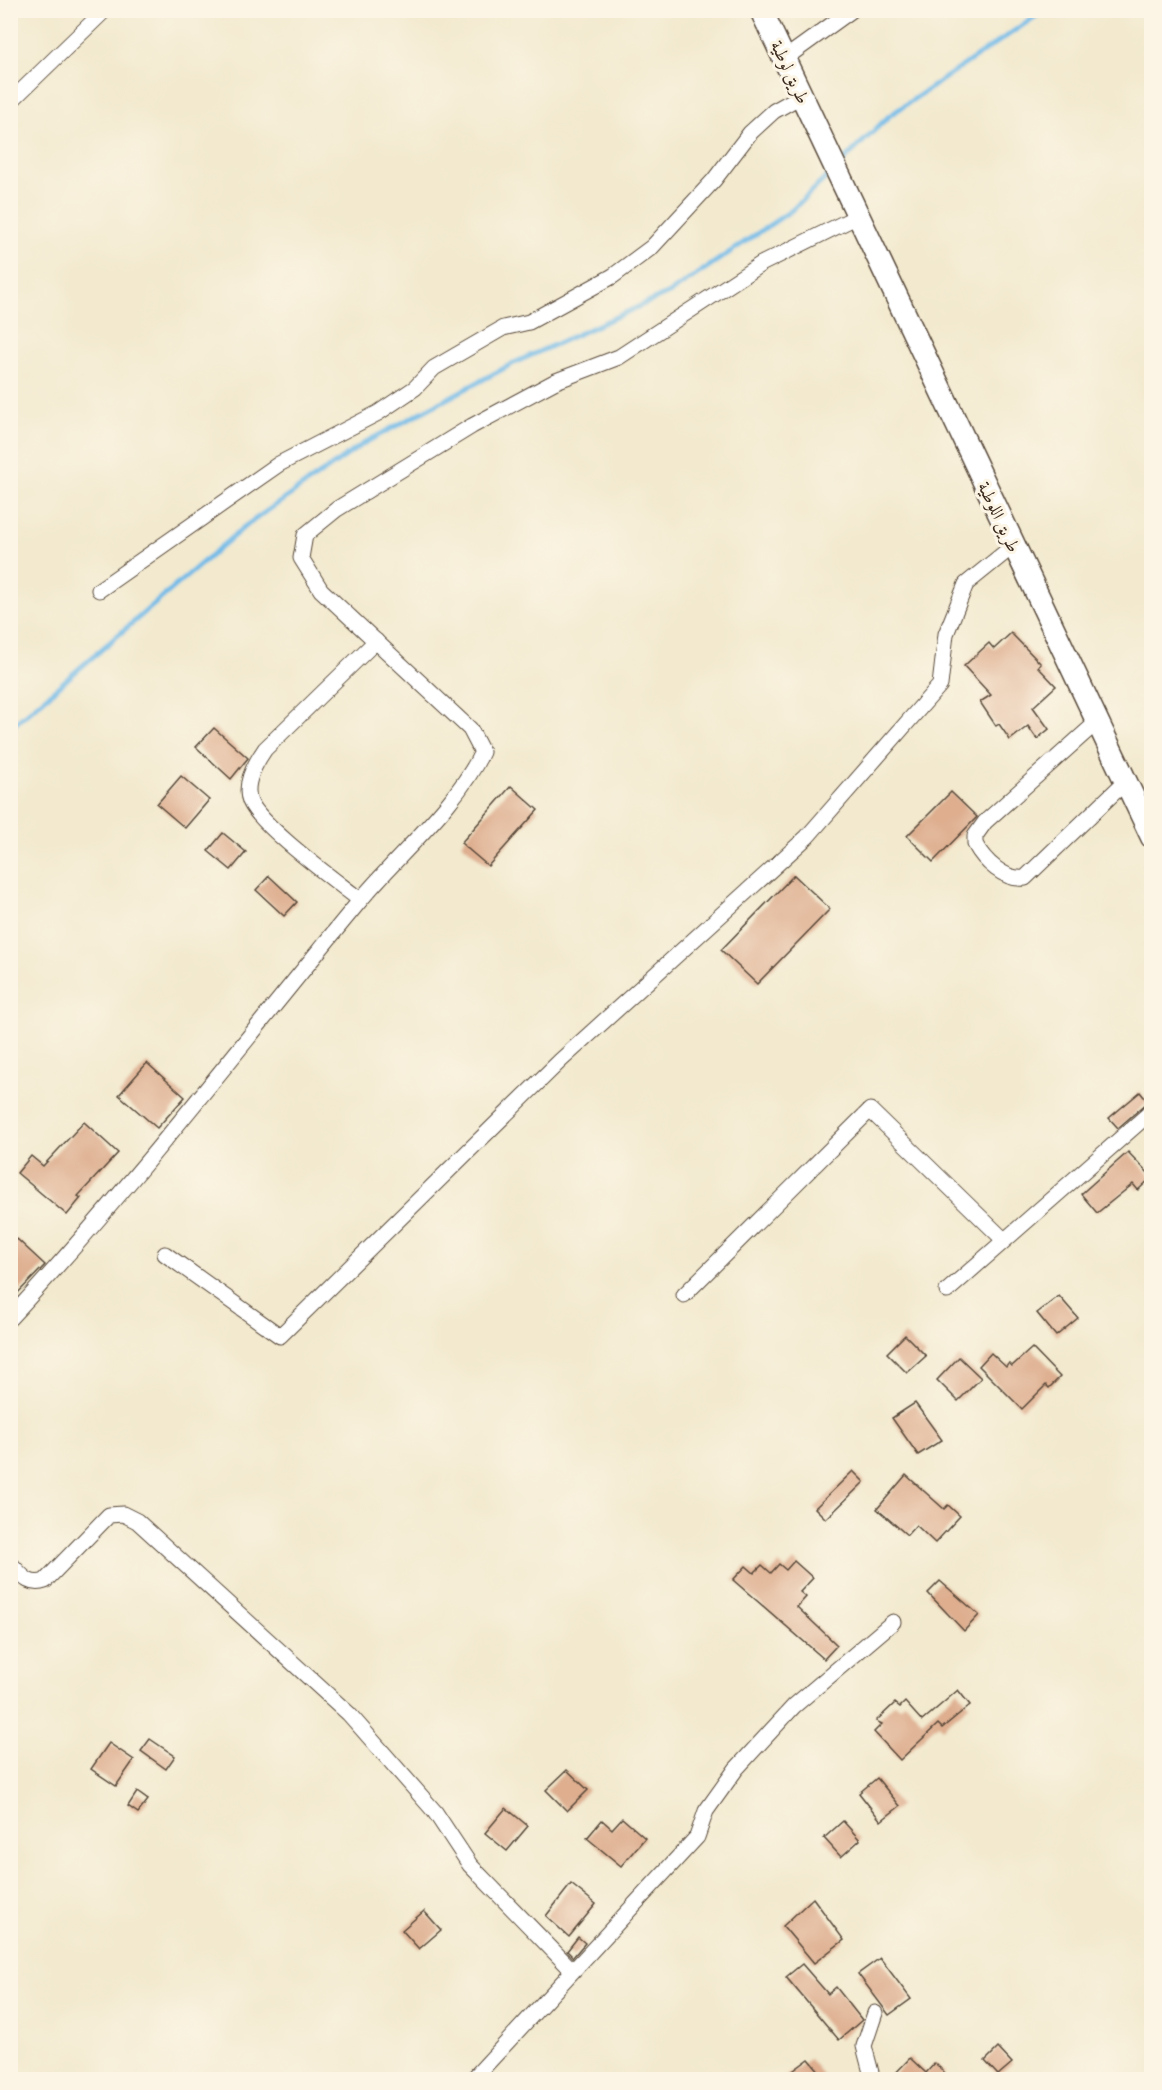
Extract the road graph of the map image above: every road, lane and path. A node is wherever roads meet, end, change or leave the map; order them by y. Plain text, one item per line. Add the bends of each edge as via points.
1 (105, 10) edge
2 (761, 10) edge
3 (852, 10) edge
4 (784, 59) junction
5 (801, 96) junction
6 (10, 102) edge
7 (848, 196) joint
8 (858, 216) junction
9 (1013, 546) junction
10 (99, 590) dead end
11 (376, 641) junction
12 (1097, 722) junction
13 (1125, 782) junction
14 (1152, 837) edge
15 (360, 900) junction
16 (1152, 1111) edge
17 (1004, 1240) junction
18 (165, 1254) dead end
19 (947, 1291) dead end
20 (684, 1295) dead end
21 (10, 1318) edge
22 (10, 1563) edge
23 (893, 1622) dead end
24 (572, 1970) junction
25 (875, 2013) dead end
26 (472, 2079) edge
27 (873, 2079) edge

1 - 6 street
2 - 4 main road, طريق لوطية
3 - 4 street
4 - 5 main road, طريق لوطية
5 - 7 main road, طريق لوطية
5 - 10 street via 774,111 750,133 714,180 652,247 614,276 529,322 503,328 434,368 415,388 378,413 279,464
7 - 8 main road, طريق اللوطية
8 - 9 main road, طريق اللوطية
8 - 11 street via 761,264 619,357 556,381 472,426 338,509 305,535 301,558 321,590
9 - 12 main road, طريق اللوطية
9 - 18 street via 966,584 946,634 940,685 807,837 560,1060 280,1336
11 - 15 street via 470,729 482,752 473,771 452,797
11 - 15 street via 265,749 256,762 248,790 250,802 267,822
12 - 13 main road, طريق اللوطية
12 - 13 street via 985,822 975,836 975,844 1003,874 1025,878
13 - 14 main road, طريق اللوطية
15 - 21 street via 157,1151
16 - 17 street
17 - 19 street
17 - 20 street via 870,1110
22 - 24 street via 29,1582 38,1584 109,1515 123,1514 137,1521 349,1714 435,1812 470,1865
23 - 24 street via 794,1706 750,1753 706,1811 697,1837
24 - 26 street
25 - 27 street via 864,2046

